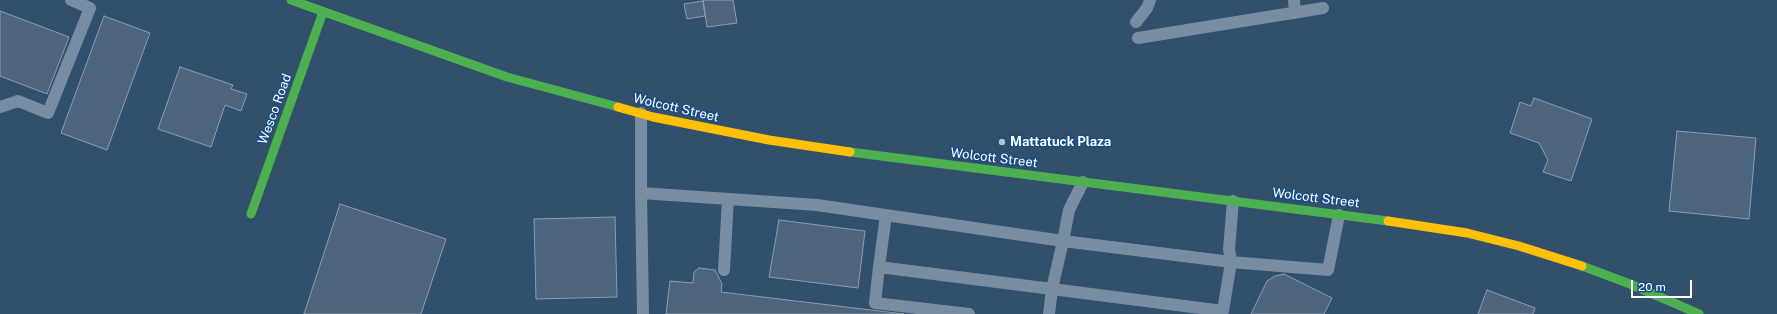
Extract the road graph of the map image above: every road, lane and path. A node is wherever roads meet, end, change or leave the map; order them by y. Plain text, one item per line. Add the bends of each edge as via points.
1 (71, 0) edge
2 (290, 0) edge
3 (1150, 0) edge
4 (1294, 0) edge
5 (1323, 8) dead end
6 (323, 12) junction
7 (1295, 13) junction
8 (1136, 22) dead end
9 (1138, 38) dead end
10 (0, 107) edge
11 (641, 114) junction
12 (1083, 182) junction
13 (642, 194) junction
14 (728, 199) junction
15 (1233, 201) junction
16 (251, 214) dead end
17 (886, 215) junction
18 (1339, 215) junction
19 (1062, 241) junction
20 (1231, 262) junction
21 (879, 267) junction
22 (724, 270) dead end
23 (1052, 289) junction
24 (1223, 313) edge
25 (643, 314) edge
26 (969, 314) edge
27 (1048, 314) edge
28 (1699, 314) edge

1 - 10 lane via 90,8 48,114 18,102
2 - 6 main road, Wolcott Street
3 - 8 lane
4 - 7 lane
5 - 7 lane
6 - 11 main road, Wolcott Street via 500,75
6 - 16 main road, Wesco Road
7 - 9 lane
11 - 12 main road, Wolcott Street via 769,140 918,162
11 - 13 lane
12 - 15 main road, Wolcott Street
12 - 19 lane via 1069,210
13 - 14 lane
13 - 25 lane
14 - 17 lane via 817,205
14 - 22 lane
15 - 18 main road, Wolcott Street
15 - 20 lane via 1229,249
17 - 19 lane
17 - 21 lane
18 - 20 lane via 1328,270
18 - 28 main road, Wolcott Street via 1446,229 1519,246 1606,275
19 - 20 lane
19 - 23 lane
20 - 24 lane
21 - 23 lane
21 - 26 lane via 875,303
23 - 24 lane
23 - 27 lane

